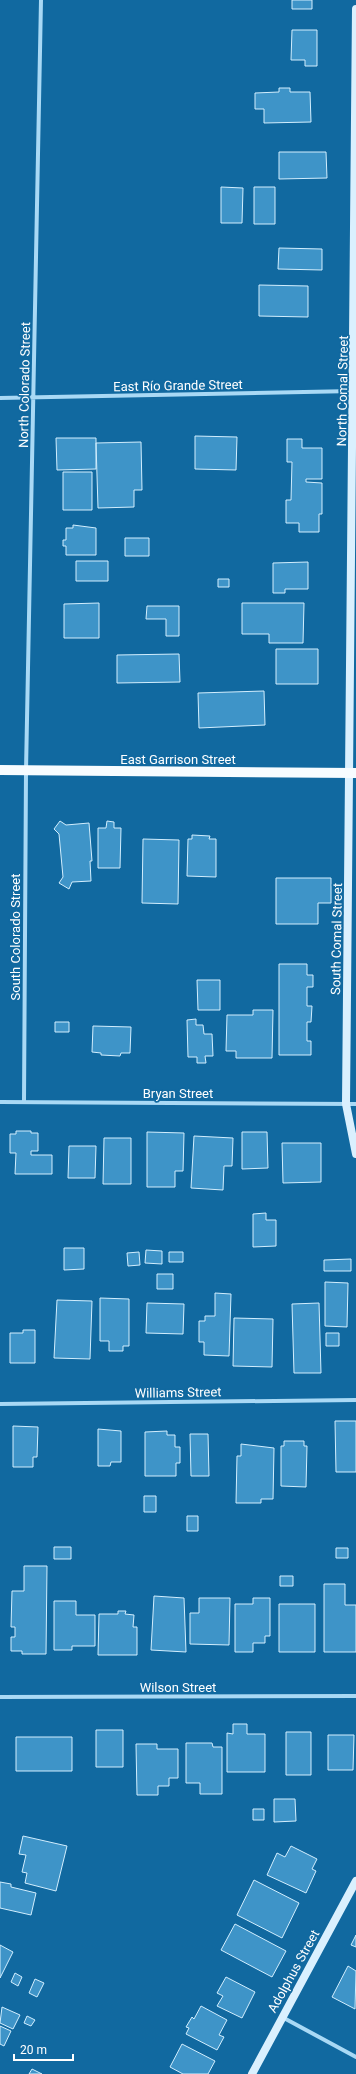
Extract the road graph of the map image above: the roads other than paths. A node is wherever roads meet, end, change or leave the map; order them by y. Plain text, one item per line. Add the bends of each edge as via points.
1 (41, 0) edge
2 (356, 9) edge
3 (355, 391) edge
4 (0, 398) edge
5 (34, 398) junction
6 (0, 770) edge
7 (26, 771) junction
8 (353, 773) edge
9 (0, 1102) edge
10 (24, 1102) junction
11 (346, 1104) junction
12 (356, 1104) edge
13 (356, 1154) edge
14 (356, 1400) edge
15 (0, 1404) edge
16 (356, 1696) edge
17 (0, 1697) edge
18 (356, 1881) edge
19 (281, 2017) junction
20 (356, 2057) edge
21 (252, 2074) edge

1 - 5 street, North Colorado Street
2 - 3 street, North Comal Street
3 - 5 street, East Río Grande Street
3 - 8 street, North Comal Street
4 - 5 street, East Río Grande Street
5 - 7 street, North Colorado Street
6 - 7 main road, East Garrison Street
7 - 8 main road, East Garrison Street
7 - 10 street, South Colorado Street
8 - 11 street, South Comal Street
9 - 10 street, Bryan Street
10 - 11 street, Bryan Street
11 - 12 street, Bryan Street
11 - 13 street
14 - 15 street, Williams Street
16 - 17 street, Wilson Street
18 - 19 street, Adolphus Street
19 - 20 street
19 - 21 street, Adolphus Street

